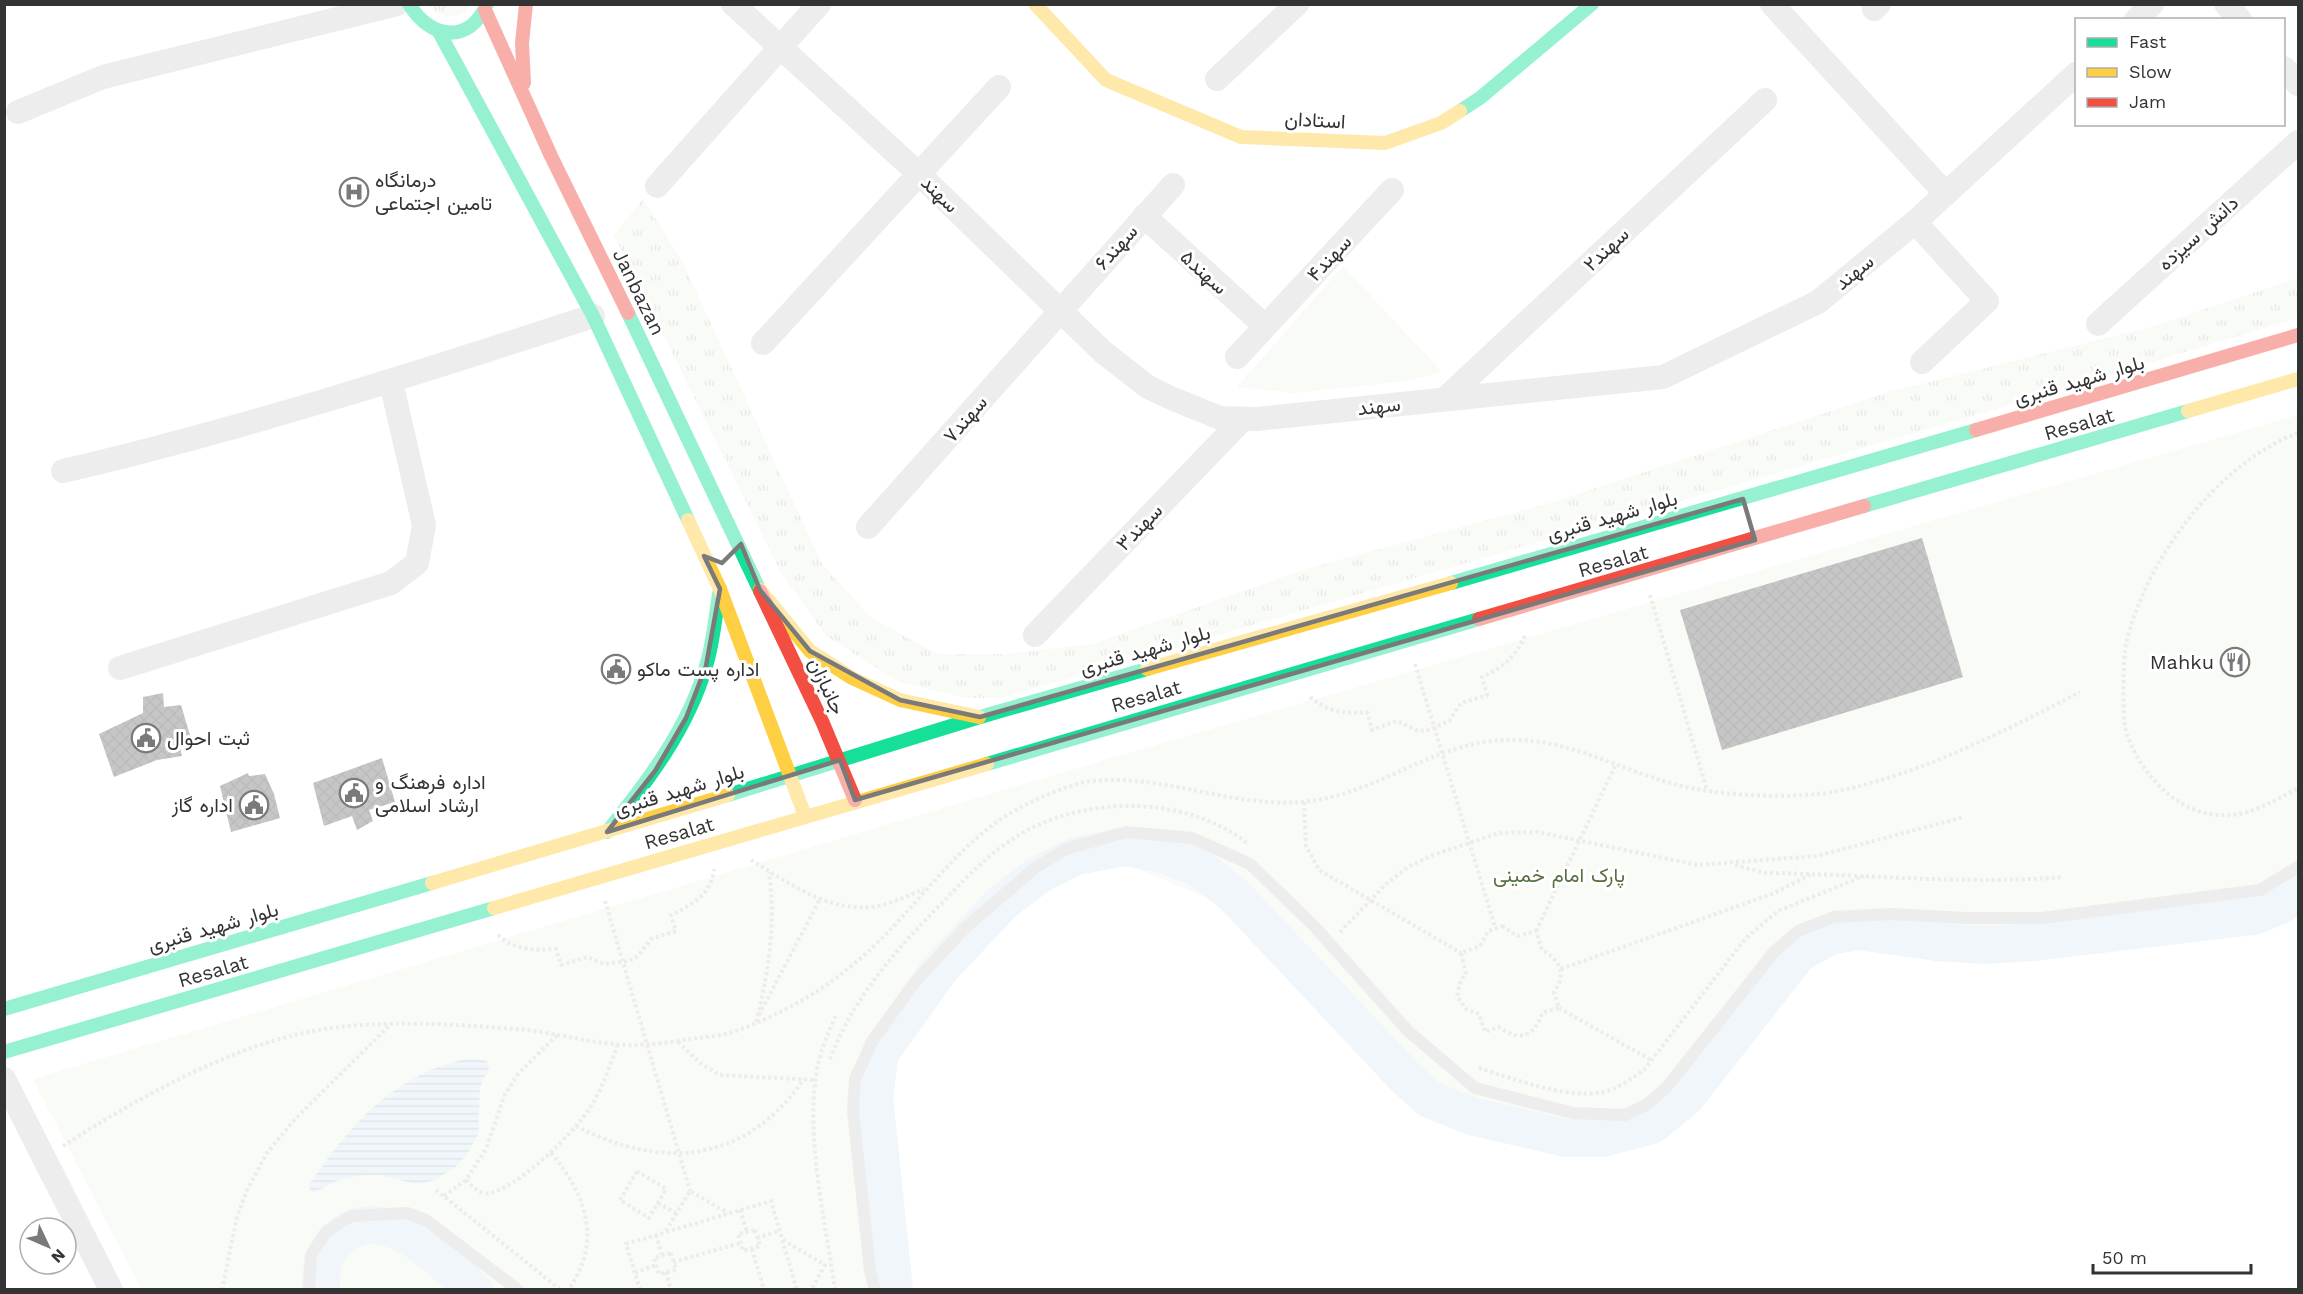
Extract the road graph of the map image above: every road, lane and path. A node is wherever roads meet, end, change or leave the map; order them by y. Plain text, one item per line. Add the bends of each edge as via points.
1 (397, 4) edge
2 (409, 4) edge
3 (526, 4) edge
4 (733, 4) edge
5 (819, 4) edge
6 (1035, 4) edge
7 (1298, 4) edge
8 (1592, 4) edge
9 (1772, 4) edge
10 (2152, 4) edge
11 (2226, 4) edge
12 (486, 7) edge
13 (2138, 18) edge
14 (2238, 18) edge
15 (439, 32) junction
16 (781, 47) junction
17 (2285, 70) edge
18 (2075, 75) edge
19 (1217, 79) dead end
20 (2298, 84) edge
21 (999, 87) dead end
22 (1766, 100) dead end
23 (526, 106) junction
24 (18, 112) dead end
25 (2298, 142) edge
26 (919, 174) junction
27 (1173, 185) dead end
28 (657, 186) dead end
29 (1392, 190) dead end
30 (1946, 194) junction
31 (1144, 216) junction
32 (1915, 222) junction
33 (1061, 309) junction
34 (593, 316) junction
35 (2098, 324) dead end
36 (1265, 326) junction
37 (2298, 335) edge
38 (764, 343) dead end
39 (1237, 357) dead end
40 (1922, 362) dead end
41 (2298, 379) edge
42 (391, 382) junction
43 (1446, 398) junction
44 (1243, 419) junction
45 (2298, 433) edge
46 (63, 471) dead end
47 (1746, 509) junction
48 (868, 527) dead end
49 (1755, 540) junction
50 (741, 544) junction
51 (704, 556) junction
52 (1643, 572) junction
53 (720, 589) junction
54 (760, 590) junction
55 (1528, 627) dead end
56 (1035, 635) dead end
57 (1414, 660) dead end
58 (120, 668) dead end
59 (2080, 692) dead end
60 (1305, 693) dead end
61 (980, 717) junction
62 (1434, 728) junction
63 (1442, 752) junction
64 (840, 760) junction
65 (1617, 764) junction
66 (790, 776) junction
67 (2298, 788) edge
68 (1707, 790) junction
69 (855, 800) junction
70 (1304, 802) junction
71 (805, 816) junction
72 (1964, 817) dead end
73 (607, 832) junction
74 (1581, 840) junction
75 (745, 857) dead end
76 (1732, 864) junction
77 (715, 866) dead end
78 (2298, 867) edge
79 (769, 871) junction
80 (1812, 874) junction
81 (2063, 877) dead end
82 (926, 888) junction
83 (604, 898) dead end
84 (820, 899) junction
85 (1370, 901) junction
86 (1495, 927) junction
87 (1536, 931) junction
88 (495, 932) dead end
89 (1338, 934) dead end
90 (1461, 953) junction
91 (623, 962) junction
92 (1561, 969) junction
93 (1559, 1008) junction
94 (4, 1009) edge
95 (836, 1015) dead end
96 (756, 1022) junction
97 (392, 1023) junction
98 (557, 1035) junction
99 (677, 1041) junction
100 (646, 1043) junction
101 (618, 1044) junction
102 (4, 1052) edge
103 (1651, 1060) dead end
104 (4, 1079) edge
105 (804, 1079) junction
106 (815, 1080) junction
107 (576, 1126) junction
108 (551, 1153) junction
109 (679, 1154) junction
110 (44, 1158) junction
111 (466, 1180) junction
112 (436, 1190) dead end
113 (690, 1191) junction
114 (444, 1196) junction
115 (658, 1203) junction
116 (740, 1210) junction
117 (729, 1213) junction
118 (677, 1214) junction
119 (780, 1231) junction
120 (666, 1232) junction
121 (747, 1232) junction
122 (656, 1235) junction
123 (758, 1239) junction
124 (782, 1240) junction
125 (741, 1243) junction
126 (752, 1249) junction
127 (662, 1255) junction
128 (673, 1262) junction
129 (831, 1263) junction
130 (656, 1265) junction
131 (825, 1265) junction
132 (666, 1272) junction
133 (635, 1273) junction
134 (638, 1283) junction
135 (111, 1290) edge
136 (222, 1290) edge
137 (309, 1290) edge
138 (518, 1290) edge
139 (561, 1290) edge
140 (568, 1290) edge
141 (634, 1290) edge
142 (640, 1290) edge
143 (671, 1290) edge
144 (764, 1290) edge
145 (797, 1290) edge
146 (811, 1290) edge
147 (835, 1290) edge
148 (875, 1290) edge

1 - 24 street via 103,77
2 - 15 main road via 414,16
3 - 23 main road via 522,43
4 - 16 street, سهند
5 - 16 street
6 - 8 main road, استادان via 1106,80 1240,137 1385,143 1441,123 1480,98
7 - 19 street
9 - 30 street
10 - 13 street
11 - 14 street
12 - 15 main road via 471,26 450,33
12 - 23 main road, Janbazan
15 - 34 main road
16 - 26 street, سهند
16 - 28 street
17 - 20 street
18 - 30 street, سهند
21 - 26 street
22 - 43 street, سهند۲
23 - 50 main road, Janbazan
25 - 35 street, دانش سیزده
26 - 33 street, سهند
26 - 38 street
27 - 31 street, سهند۶
29 - 36 street, سهند۴
30 - 32 street, سهند
31 - 33 street, سهند۶
31 - 36 street, سهند۵
32 - 40 street via 1987,301
32 - 43 street, سهند via 1818,302 1663,377
33 - 44 street, سهند via 1104,352 1148,387 1220,418
33 - 48 street, سهند۷
34 - 42 street
34 - 51 main road
36 - 39 street, سهند۴
37 - 47 main road, بلوار شهید قنبری
41 - 49 main road, Resalat
42 - 46 street
42 - 58 street via 424,525 417,563 391,583
43 - 44 street, سهند
44 - 56 street, سهند۳
45 - 67 path via 2277,441 2242,465 2213,490 2174,538 2145,591 2126,645 2124,693 2125,728 2139,762 2168,793 2190,808 2218,816 2252,812
47 - 49 main road
47 - 61 main road, بلوار شهید قنبری
49 - 52 main road, Resalat
50 - 51 main road via 727,561
50 - 54 main road, Janbazan
51 - 53 main road
52 - 68 path
52 - 69 main road, Resalat
53 - 66 main road
53 - 73 main road via 706,666 686,718 655,771
54 - 61 main road via 810,651 852,678 900,700
54 - 64 main road, جانبازان
55 - 62 path via 1515,655 1482,677 1487,695 1461,703 1449,721
57 - 62 path
59 - 68 path via 1978,745 1834,792 1760,795
60 - 62 path via 1332,711 1367,712 1372,730 1397,721 1418,730
61 - 64 main road, بلوار شهید قنبری
62 - 63 path
63 - 65 path via 1502,739 1538,740 1580,749
63 - 70 path via 1360,790
63 - 86 path
64 - 66 main road, بلوار شهید قنبری
64 - 69 main road, جانبازان
65 - 68 path
65 - 74 path
66 - 71 main road
66 - 73 main road, بلوار شهید قنبری
69 - 71 main road, Resalat
70 - 82 path via 1227,799 1195,790 1118,779 1085,781 1019,806 988,826
70 - 85 path via 1306,846 1311,860 1319,870
71 - 102 main road, Resalat
72 - 76 path via 1817,856
73 - 94 main road, بلوار شهید قنبری
74 - 76 path via 1687,864
74 - 85 path via 1538,832 1499,833 1425,859 1386,884
74 - 87 path
75 - 79 path
76 - 80 path via 1766,873
77 - 91 path via 708,890 671,915 676,931 651,939 638,956
78 - 148 lane via 2260,890 2053,917 1834,917 1798,931 1774,952 1666,1088 1646,1105 1624,1115 1573,1113 1475,1088 1408,1031 1314,926 1250,864 1192,838 1126,832 1066,849 1035,868 964,929 915,982 863,1060 855,1079 853,1111
79 - 84 path
79 - 96 path via 772,942
80 - 81 path via 2005,881
80 - 92 path via 1772,894
82 - 84 path via 872,906 849,907
82 - 96 path via 873,947 832,982 790,1008
83 - 91 path
84 - 96 path
85 - 89 path
85 - 90 path
86 - 87 path via 1510,929 1518,936
86 - 90 path via 1488,931 1480,946
87 - 92 path via 1542,950
88 - 91 path via 525,950 556,949 561,965 586,957 604,964
90 - 93 path via 1466,974 1457,996 1466,1009 1479,1014 1485,1032 1499,1027 1517,1037 1527,1035 1534,1031 1542,1013
91 - 100 path
92 - 93 path via 1554,992
93 - 103 path
95 - 106 path via 821,1049
96 - 99 path via 727,1034
97 - 98 path
97 - 110 path via 302,1033 254,1048 171,1084
97 - 136 path via 296,1118 267,1153 237,1217
98 - 101 path
98 - 111 path via 518,1074 505,1094 486,1149
99 - 100 path
99 - 105 path via 720,1075
100 - 101 path
100 - 109 path
101 - 107 path via 598,1093
104 - 110 street
105 - 106 path
105 - 109 path via 784,1106 756,1128 734,1140
106 - 129 path via 814,1139
107 - 108 path
107 - 109 path via 615,1145 642,1152
108 - 111 path via 490,1194 480,1192
108 - 140 path via 574,1184 587,1222 586,1252 580,1273
109 - 113 path
110 - 135 street
111 - 114 path
112 - 114 path
113 - 117 path
113 - 118 path
114 - 139 path
115 - 115 path via 649,1218 620,1200 637,1171 666,1189
115 - 118 path
116 - 117 path
116 - 119 path via 771,1200
116 - 121 path
117 - 120 path
118 - 120 path
119 - 123 path
119 - 124 path
120 - 122 path
121 - 123 path via 755,1230
121 - 125 path via 738,1234
122 - 127 path
122 - 133 path via 626,1244
123 - 126 path via 760,1246
124 - 131 path
124 - 145 path
125 - 126 path via 743,1251
125 - 128 path
126 - 144 path
127 - 128 path via 670,1253
127 - 130 path via 654,1258
128 - 132 path via 676,1270
129 - 131 path
129 - 147 path
130 - 132 path via 659,1274
130 - 133 path
131 - 146 path
132 - 143 path
133 - 134 path
134 - 141 path
134 - 142 path
137 - 138 lane via 311,1255 326,1232 351,1216 407,1213 426,1220

